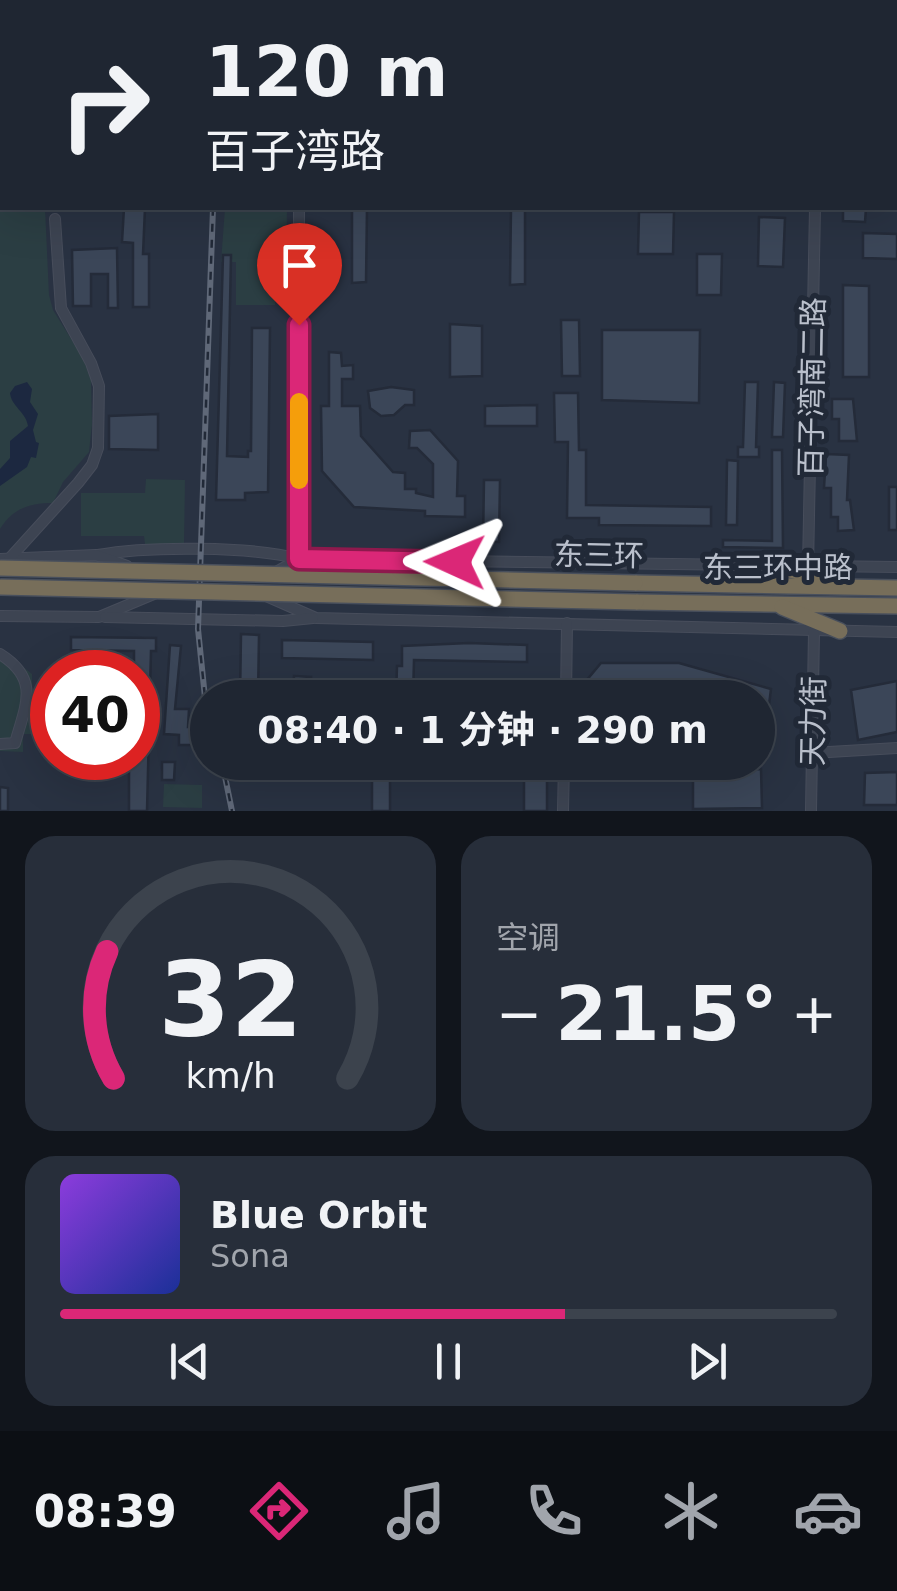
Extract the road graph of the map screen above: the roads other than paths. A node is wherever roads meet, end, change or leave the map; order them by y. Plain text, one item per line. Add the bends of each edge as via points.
1 (299, 210) edge
2 (815, 210) edge
3 (55, 220) dead end
4 (96, 555) junction
5 (299, 559) junction
6 (3, 562) edge
7 (779, 566) junction
8 (808, 567) junction
9 (897, 567) edge
10 (155, 576) junction
11 (265, 578) junction
12 (0, 587) edge
13 (850, 587) junction
14 (897, 588) edge
15 (154, 594) junction
16 (265, 596) junction
17 (774, 604) junction
18 (897, 606) edge
19 (0, 616) edge
20 (100, 616) junction
21 (316, 618) junction
22 (567, 624) junction
23 (814, 631) junction
24 (840, 631) junction
25 (897, 632) edge
26 (0, 654) edge
27 (566, 680) edge
28 (0, 744) edge
29 (897, 748) edge
30 (812, 753) junction
31 (564, 780) edge
32 (563, 811) edge
33 (811, 811) edge

1 - 5 street
2 - 8 street, 百子湾南二路
3 - 6 street via 61,308 99,386 98,448 78,483
4 - 5 street, 东三环中路 via 273,552
4 - 6 street, 东三环中路
4 - 10 street, 东三环中路
5 - 7 street, 东三环中路
5 - 11 street
6 - 13 highway, 东三环, bridge
7 - 8 street, 东三环中路
7 - 13 highway
8 - 9 street, 东三环中路
10 - 11 street, 东三环中路
10 - 15 street
11 - 16 street
12 - 17 highway, 东三环, bridge
13 - 14 highway, 东三环
15 - 16 street, 东三环中路
15 - 20 street, 东三环中路
16 - 21 street, 东三环中路
17 - 18 highway, 东三环
17 - 24 highway
19 - 20 street, 东三环中路
20 - 21 street, 东三环中路
21 - 22 street, 东三环中路
22 - 23 street, 东三环中路
22 - 27 street
23 - 24 street, 东三环中路
23 - 30 street, 天力街
24 - 25 street, 东三环中路
26 - 28 street via 19,665 29,690 15,743
29 - 30 street
30 - 33 street, 天力街
31 - 32 street

